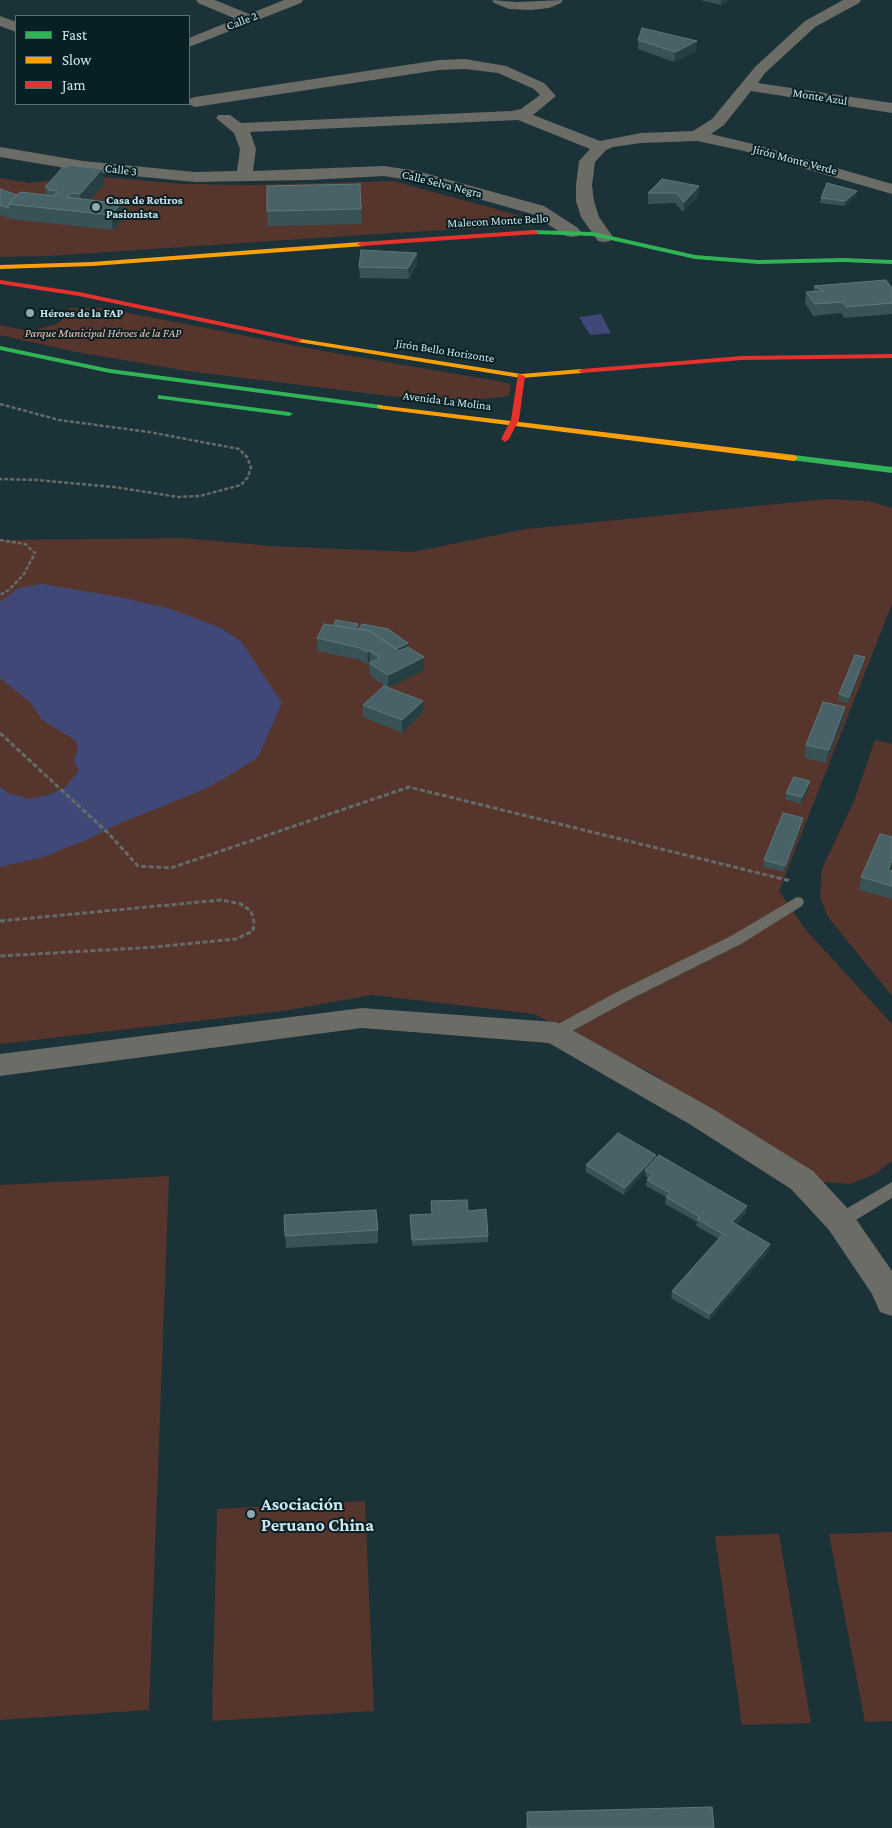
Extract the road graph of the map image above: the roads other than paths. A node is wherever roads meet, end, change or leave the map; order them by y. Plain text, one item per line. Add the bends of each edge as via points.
1 (203, 0) edge
2 (296, 0) edge
3 (499, 0) edge
4 (556, 0) edge
5 (854, 0) edge
6 (247, 18) junction
7 (0, 20) edge
8 (15, 28) edge
9 (190, 43) edge
10 (747, 86) junction
11 (192, 101) edge
12 (892, 108) edge
13 (520, 115) junction
14 (237, 128) junction
15 (697, 136) junction
16 (600, 147) junction
17 (0, 152) edge
18 (244, 177) junction
19 (892, 189) edge
20 (572, 200) junction
21 (538, 210) junction
22 (572, 232) junction
23 (604, 237) junction
24 (892, 262) edge
25 (103, 263) junction
26 (0, 267) edge
27 (0, 282) edge
28 (79, 294) junction
29 (0, 348) edge
30 (892, 356) edge
31 (521, 376) junction
32 (151, 395) dead end
33 (303, 416) dead end
34 (514, 423) junction
35 (505, 439) dead end
36 (892, 470) edge
37 (797, 902) dead end
38 (556, 1033) junction
39 (0, 1065) edge
40 (892, 1189) edge
41 (840, 1221) junction
42 (892, 1302) edge

1 - 6 street
2 - 6 street, Calle 2
3 - 4 street via 514,6 531,6
5 - 10 street via 810,24
6 - 9 street, Calle 2
7 - 8 street
10 - 12 street, Monte Azul
10 - 15 street via 718,122
11 - 13 street via 439,65 465,64 501,69 546,92 545,100
11 - 14 street via 222,116
13 - 14 street
13 - 16 street
14 - 18 street via 248,149
15 - 16 street, Jirón Monte Verde via 641,138
15 - 19 street, Jirón Monte Verde
16 - 20 street via 587,161
17 - 18 street, Calle 3 via 144,173
18 - 21 street, Calle Selva Negra via 384,171 417,176
20 - 21 street
20 - 23 street
21 - 22 street, Calle Selva Negra
22 - 23 street, Malecon Monte Bello
22 - 25 street, Malecon Monte Bello via 506,233
23 - 24 street, Malecon Monte Bello via 695,257 758,262
25 - 26 street, Malecon Monte Bello
25 - 28 street, Malecon Monte Bello via 85,268 74,277 72,286
27 - 28 street, Jirón Bello Horizonte
28 - 31 street, Jirón Bello Horizonte via 327,346
29 - 34 street, Avenida La Molina via 110,371
30 - 31 street, Jirón Bello Horizonte via 742,358
31 - 34 street
32 - 33 street
34 - 35 street
34 - 36 street, Avenida La Molina
37 - 38 lane via 736,940
38 - 39 street via 362,1018
38 - 41 street via 702,1117 802,1180
40 - 41 lane
41 - 42 street

